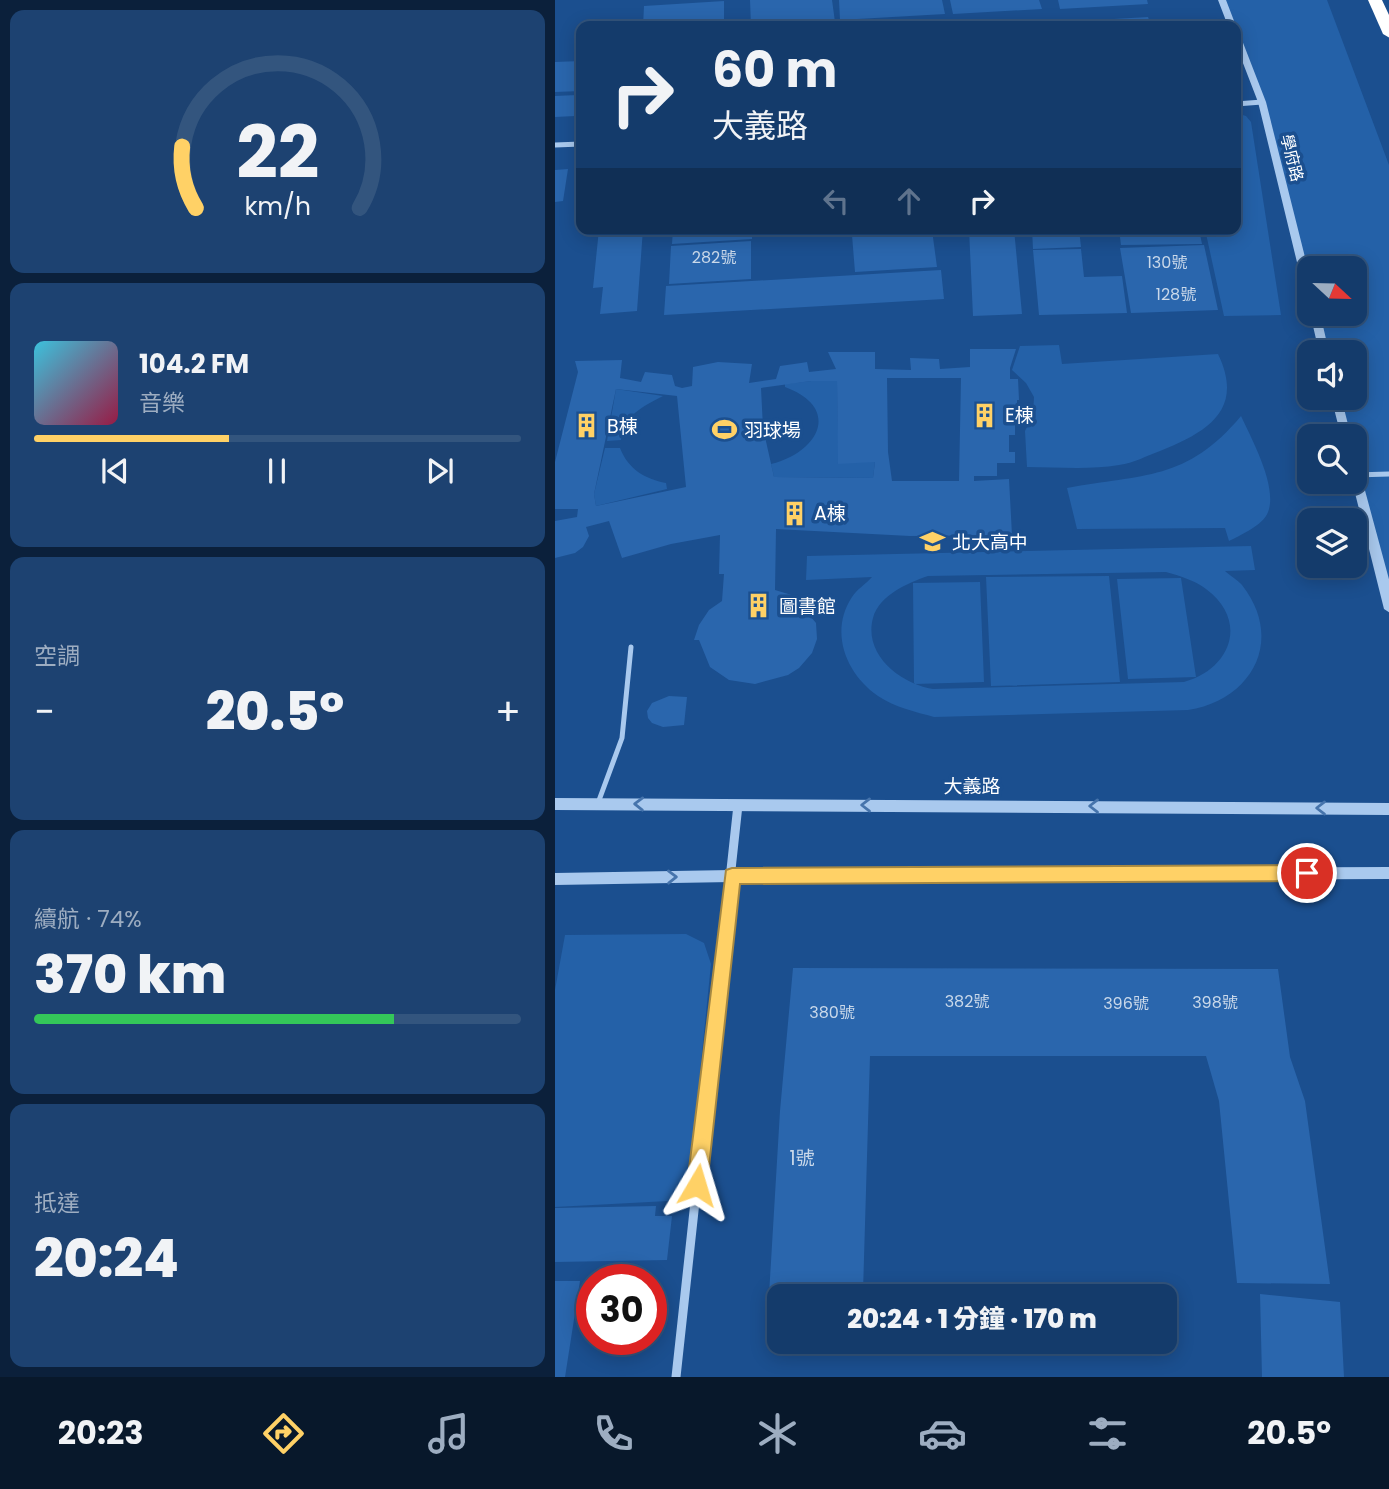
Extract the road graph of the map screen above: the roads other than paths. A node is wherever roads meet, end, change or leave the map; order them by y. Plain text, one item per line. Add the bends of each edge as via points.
1 (1222, 0) edge
2 (1375, 0) edge
3 (1230, 21) edge
4 (1389, 34) edge
5 (1241, 48) edge
6 (1262, 102) junction
7 (1241, 104) edge
8 (576, 144) edge
9 (555, 145) edge
10 (1300, 256) edge
11 (1367, 473) edge
12 (1389, 474) edge
13 (1360, 494) edge
14 (1389, 609) edge
15 (631, 647) dead end
16 (598, 803) junction
17 (555, 804) edge
18 (738, 805) junction
19 (1389, 809) edge
20 (1389, 873) edge
21 (732, 876) junction
22 (555, 879) edge
23 (676, 1377) edge

1 - 3 street
2 - 4 highway
5 - 6 street, 學府路
6 - 7 street
6 - 10 street, 學府路
8 - 9 street
11 - 12 lane
13 - 14 street
15 - 16 lane via 622,738
16 - 17 street, 大義路
18 -> 16 street, 大義路
19 -> 18 street, 大義路
18 - 21 street
20 - 21 street
22 -> 21 street
21 - 23 street

